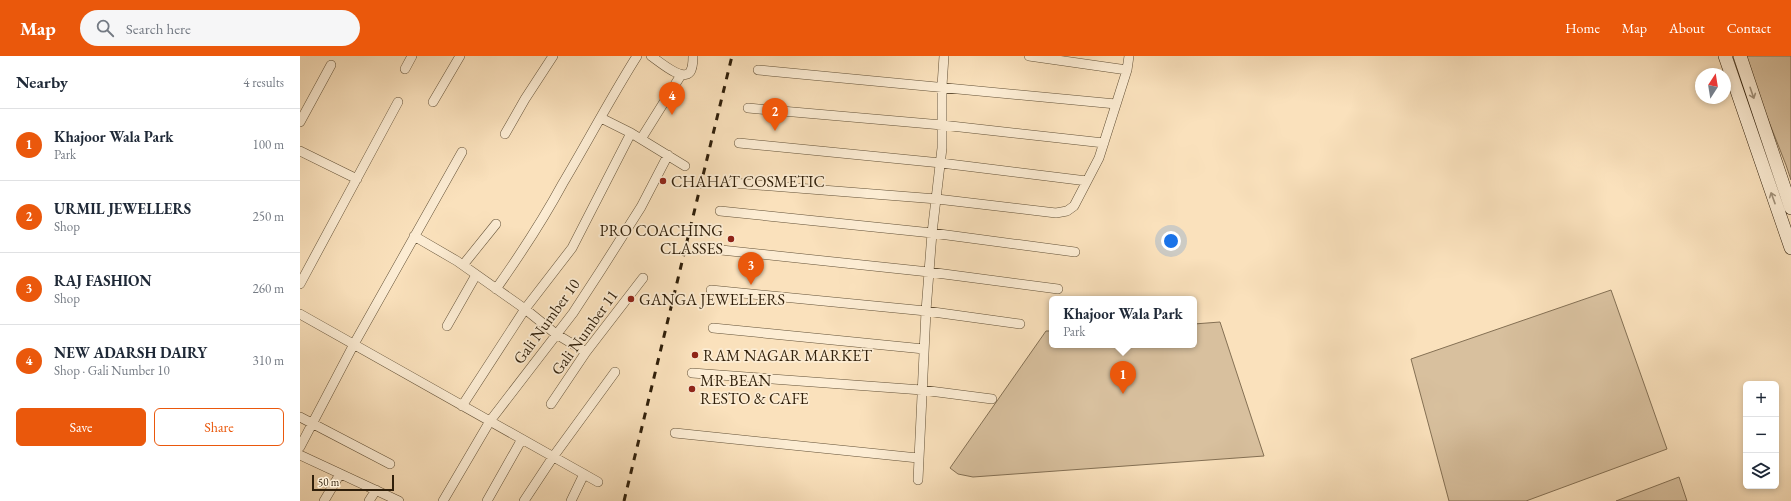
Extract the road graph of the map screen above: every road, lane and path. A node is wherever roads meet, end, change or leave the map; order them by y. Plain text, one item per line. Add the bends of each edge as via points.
1 (412, 56) edge
2 (460, 56) edge
3 (553, 56) edge
4 (637, 56) edge
5 (651, 56) edge
6 (693, 56) edge
7 (944, 56) edge
8 (1029, 56) edge
9 (1129, 56) edge
10 (1725, 56) edge
11 (1740, 56) edge
12 (331, 65) dead end
13 (405, 69) dead end
14 (758, 70) dead end
15 (1127, 70) junction
16 (681, 75) junction
17 (942, 86) junction
18 (398, 102) dead end
19 (433, 102) dead end
20 (1116, 104) junction
21 (748, 108) dead end
22 (601, 118) junction
23 (300, 122) edge
24 (942, 125) junction
25 (505, 134) dead end
26 (631, 134) junction
27 (641, 140) junction
28 (739, 143) dead end
29 (1104, 143) junction
30 (300, 151) edge
31 (462, 152) dead end
32 (668, 155) junction
33 (1773, 155) junction
34 (1760, 161) junction
35 (941, 163) junction
36 (685, 166) dead end
37 (357, 179) junction
38 (1087, 181) junction
39 (733, 183) dead end
40 (936, 199) junction
41 (1791, 208) edge
42 (720, 211) dead end
43 (496, 224) dead end
44 (932, 233) junction
45 (414, 236) junction
46 (1791, 248) edge
47 (721, 250) dead end
48 (1075, 252) dead end
49 (463, 265) junction
50 (929, 272) junction
51 (476, 275) junction
52 (643, 278) dead end
53 (300, 284) edge
54 (496, 289) junction
55 (1058, 289) dead end
56 (711, 290) dead end
57 (525, 309) junction
58 (926, 311) junction
59 (300, 314) edge
60 (1020, 324) dead end
61 (447, 326) dead end
62 (713, 328) dead end
63 (556, 334) junction
64 (354, 344) junction
65 (924, 349) junction
66 (586, 352) junction
67 (615, 372) dead end
68 (692, 372) dead end
69 (922, 390) junction
70 (992, 399) dead end
71 (550, 404) dead end
72 (462, 406) junction
73 (300, 417) edge
74 (490, 421) junction
75 (312, 424) junction
76 (675, 433) dead end
77 (522, 439) junction
78 (300, 447) edge
79 (303, 456) edge
80 (553, 457) junction
81 (918, 458) junction
82 (390, 464) dead end
83 (300, 466) edge
84 (340, 474) junction
85 (584, 474) junction
86 (918, 480) dead end
87 (598, 482) dead end
88 (376, 490) junction
89 (324, 501) edge
90 (369, 501) edge
91 (398, 501) edge
92 (443, 501) edge
93 (487, 501) edge
94 (524, 501) edge
95 (571, 501) edge

1 - 13 street
2 - 19 street
3 - 25 street
4 - 22 street
5 - 16 street
6 - 16 street via 689,72
7 - 17 street
8 - 15 street
9 - 15 street
10 - 34 main road
11 -> 33 main road
12 - 23 street
14 - 17 street
15 - 20 street
16 - 27 street
17 - 20 street
17 - 24 street
18 - 37 street
20 - 29 street
21 - 24 street
22 - 26 street
22 - 54 street via 523,250
24 - 29 street
24 - 35 street
26 - 27 street
26 - 57 street via 572,248
27 - 32 street
28 - 35 street
29 - 38 street
30 - 37 street
31 - 45 street
32 - 36 street
32 - 63 street, Gali Number 10 via 641,207 573,313
33 - 34 main road
33 - 41 main road
46 -> 34 main road
35 - 38 street
35 - 40 street
37 - 53 street
38 - 40 street via 1074,206 1056,213
39 - 40 street
40 - 44 street
42 - 44 street
43 - 49 street
44 - 48 street
44 - 50 street
45 - 49 street
45 - 64 street
47 - 50 street
49 - 51 street
50 - 55 street
50 - 58 street
51 - 54 street
51 - 61 street
52 - 66 street, Gali Number 11
54 - 57 street
56 - 58 street
57 - 63 street
57 - 72 street
58 - 60 street
58 - 65 street
59 - 64 street
62 - 65 street
63 - 66 street
63 - 74 street, Gali Number 10
64 - 72 street
64 - 75 street
65 - 69 street
66 - 71 street, Gali Number 11
67 - 80 street
68 - 69 street
69 - 70 street
69 - 81 street
72 - 74 street
73 - 75 street
74 - 77 street
74 - 92 street, Gali Number 10
75 - 78 street
75 - 82 street
76 - 81 street
77 - 80 street
77 - 93 street
79 - 83 street
79 - 84 street
80 - 85 street
80 - 94 street
81 - 86 street
84 - 88 street
84 - 89 street
85 - 87 street
85 - 95 street
88 - 90 street
88 - 91 street

